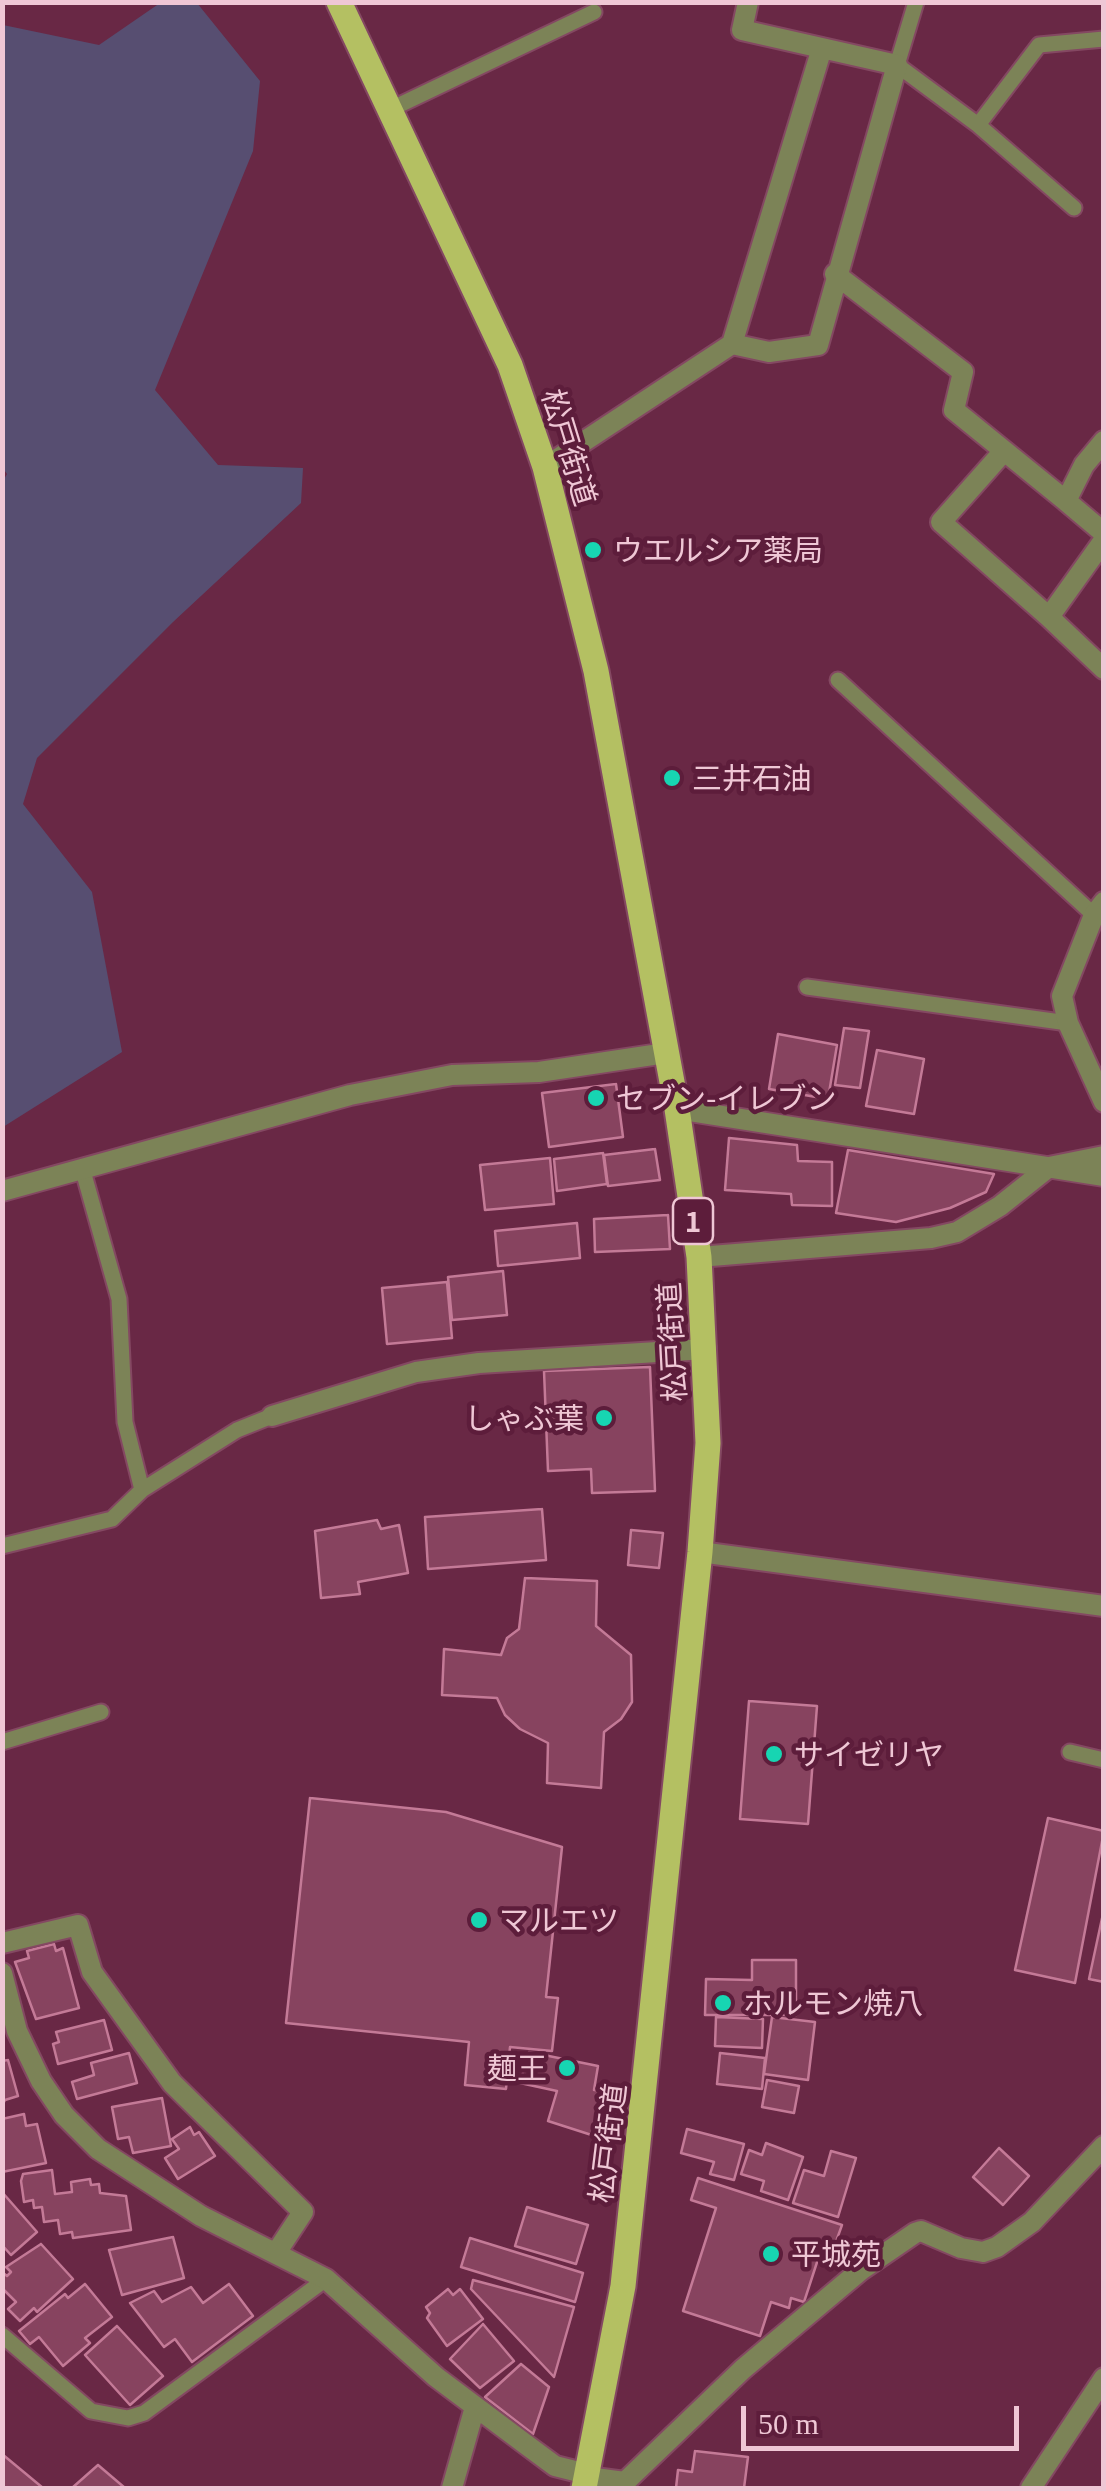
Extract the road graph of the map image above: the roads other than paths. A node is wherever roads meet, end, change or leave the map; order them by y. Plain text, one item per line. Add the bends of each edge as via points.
1 (339, 2) edge
2 (748, 2) edge
3 (916, 2) edge
4 (594, 12) dead end
5 (1104, 39) edge
6 (822, 48) junction
7 (897, 66) junction
8 (391, 109) junction
9 (978, 124) junction
10 (1074, 208) dead end
11 (835, 274) junction
12 (732, 344) junction
13 (1104, 442) edge
14 (1004, 451) junction
15 (545, 467) junction
16 (1066, 501) junction
17 (1104, 536) edge
18 (1049, 617) junction
19 (1104, 668) edge
20 (838, 680) dead end
21 (1098, 909) edge
22 (807, 987) dead end
23 (1068, 1023) junction
24 (666, 1054) junction
25 (1104, 1102) edge
26 (676, 1108) junction
27 (1104, 1156) edge
28 (1049, 1167) junction
29 (83, 1171) junction
30 (1104, 1176) edge
31 (2, 1191) edge
32 (699, 1257) junction
33 (706, 1349) junction
34 (272, 1416) joint
35 (142, 1490) junction
36 (2, 1546) edge
37 (700, 1552) junction
38 (1104, 1606) edge
39 (101, 1712) dead end
40 (2, 1742) edge
41 (1070, 1752) dead end
42 (1104, 1760) edge
43 (2, 1942) edge
44 (2, 1973) edge
45 (1104, 2146) edge
46 (276, 2253) junction
47 (326, 2279) junction
48 (2, 2335) edge
49 (1104, 2378) edge
50 (476, 2407) junction
51 (586, 2480) edge
52 (452, 2488) edge
53 (1031, 2488) edge

1 - 8 main road, 松戸街道 / 1
2 - 6 street via 742,30
3 - 7 lane
4 - 8 lane
5 - 9 lane via 1038,45
6 - 7 street
6 - 12 street
7 - 9 lane
7 - 11 street
8 - 15 main road, 松戸街道 / 1 via 510,365
9 - 10 lane
11 - 12 street via 818,345 769,352
11 - 14 street via 963,372 954,410
12 - 15 street
13 - 16 street
14 - 16 street
14 - 18 street via 941,522
15 - 24 main road, 松戸街道 / 1 via 596,671
16 - 17 street
17 - 18 street
18 - 19 street
20 - 21 lane
21 - 23 street via 1062,996
22 - 23 lane
23 - 25 street
24 - 26 main road, 松戸街道 / 1
24 - 29 street via 452,1076 350,1095
26 - 28 street
26 - 32 main road, 松戸街道 / 1
27 - 28 street
28 - 30 street
28 - 32 street via 957,1232
29 - 31 street
29 - 35 lane via 118,1299 124,1422
32 - 33 main road, 松戸街道 / 1
33 - 34 street via 479,1362 416,1372
33 - 37 main road, 松戸街道 / 1
34 - 35 lane
35 - 36 lane via 112,1519
37 - 38 street
37 - 51 main road, 松戸街道 / 1 via 626,2266
39 - 40 lane
41 - 42 lane
43 - 46 street via 78,1925 92,1972 172,2083 303,2212
44 - 46 street via 17,2031 64,2115 144,2181
45 - 51 street via 1032,2222 997,2247 984,2252 915,2233 743,2368 624,2482
46 - 47 street
47 - 48 lane via 144,2413 128,2418 90,2411
47 - 50 street
49 - 53 street
50 - 51 street via 555,2466
50 - 52 street

